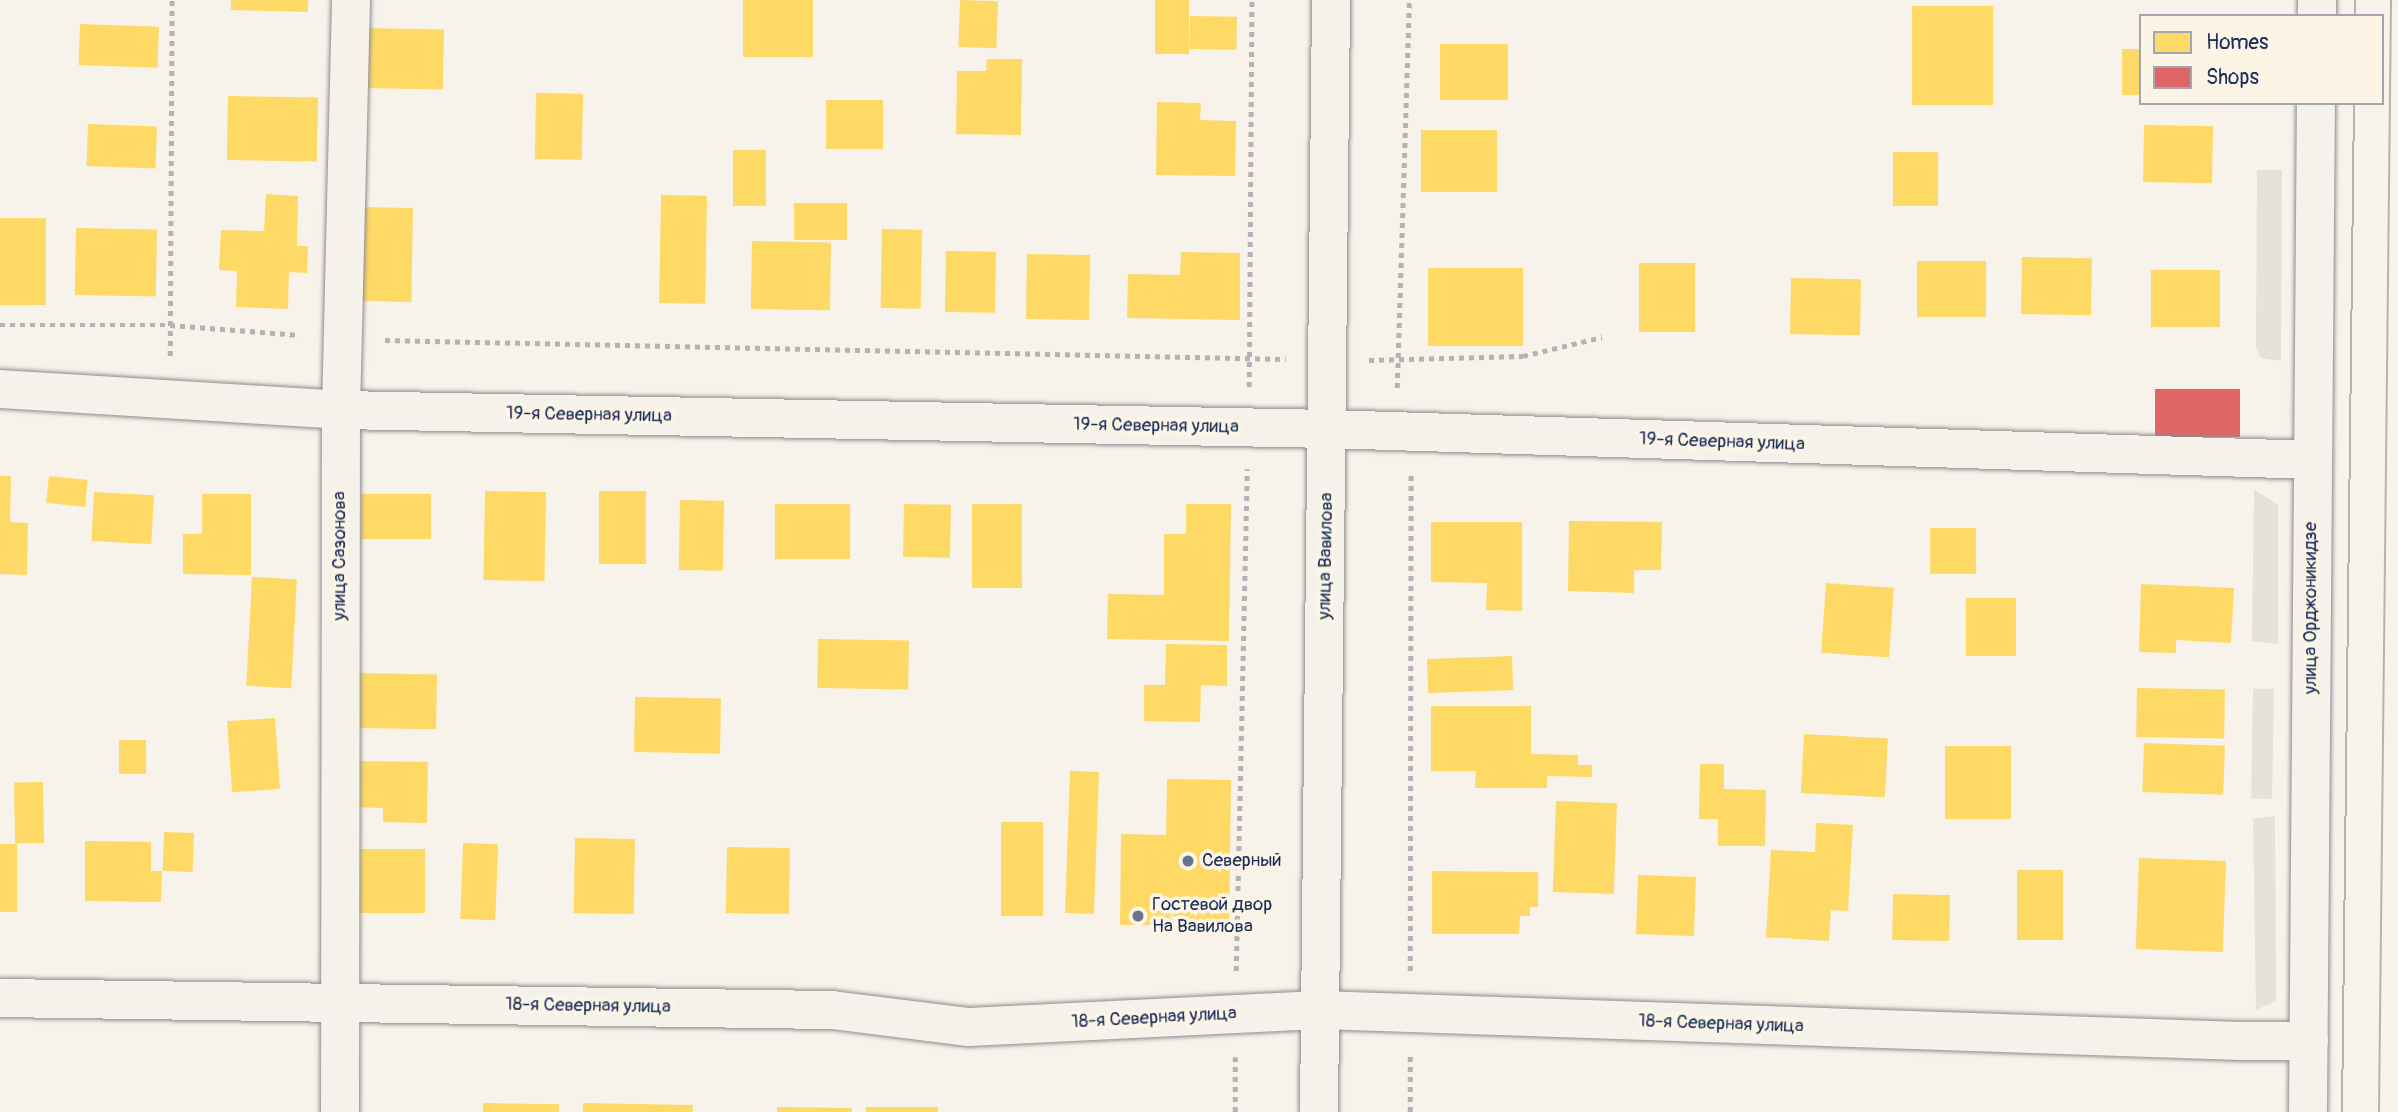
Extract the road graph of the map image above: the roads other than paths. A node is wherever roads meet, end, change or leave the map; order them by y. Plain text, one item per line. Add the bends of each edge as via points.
1 (351, 0) edge
2 (1331, 0) edge
3 (2316, 105) edge
4 (0, 389) edge
5 (341, 410) junction
6 (1327, 429) junction
7 (2312, 460) junction
8 (0, 998) edge
9 (342, 1002) junction
10 (1319, 1010) junction
11 (2309, 1041) junction
12 (340, 1112) edge
13 (1319, 1112) edge
14 (2308, 1112) edge

1 - 5 street, улица Сазонова
2 - 6 street, улица Вавилова
3 - 7 street, улица Орджоникидзе
4 - 5 street, 19-я Северная улица
5 - 6 street, 19-я Северная улица
5 - 9 street, улица Сазонова
6 - 7 street, 19-я Северная улица
6 - 10 street, улица Вавилова
7 - 11 street, улица Орджоникидзе
8 - 9 street, 18-я Северная улица
9 - 10 street, 18-я Северная улица via 832,1010 969,1027
9 - 12 street, улица Сазонова
10 - 11 street, 18-я Северная улица
10 - 13 street, улица Вавилова
11 - 14 street, улица Орджоникидзе

